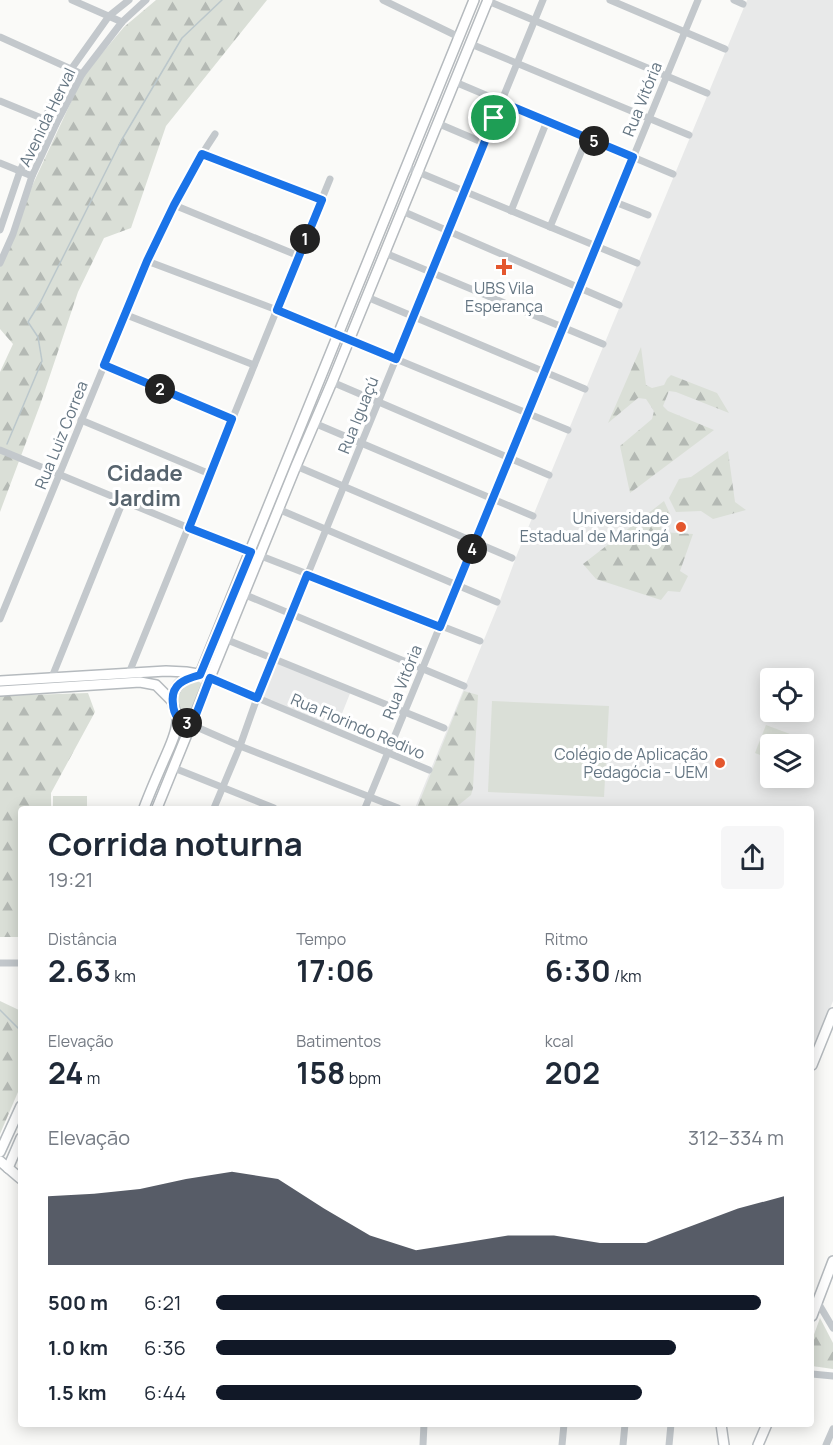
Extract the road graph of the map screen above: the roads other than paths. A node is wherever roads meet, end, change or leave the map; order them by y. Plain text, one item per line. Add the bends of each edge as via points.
1 (72, 0) edge
2 (129, 0) edge
3 (146, 0) edge
4 (383, 0) edge
5 (474, 0) edge
6 (488, 0) edge
7 (543, 0) edge
8 (610, 0) edge
9 (698, 0) edge
10 (734, 0) edge
11 (743, 4) dead end
12 (109, 16) junction
13 (535, 20) junction
14 (122, 22) junction
15 (684, 32) junction
16 (459, 37) junction
17 (0, 38) edge
18 (471, 44) junction
19 (724, 49) dead end
20 (516, 64) junction
21 (72, 68) junction
22 (82, 74) junction
23 (666, 76) junction
24 (455, 82) junction
25 (706, 93) dead end
26 (0, 100) edge
27 (501, 102) junction
28 (44, 118) junction
29 (648, 119) junction
30 (547, 121) junction
31 (437, 123) junction
32 (56, 124) junction
33 (215, 134) dead end
34 (689, 135) dead end
35 (587, 138) junction
36 (484, 143) junction
37 (202, 154) junction
38 (633, 157) junction
39 (0, 163) edge
40 (406, 167) junction
41 (20, 171) junction
42 (418, 171) junction
43 (673, 174) dead end
44 (32, 176) junction
45 (330, 179) dead end
46 (464, 192) junction
47 (322, 200) junction
48 (615, 202) junction
49 (174, 205) junction
50 (402, 211) junction
51 (510, 211) junction
52 (648, 215) dead end
53 (550, 227) junction
54 (0, 229) edge
55 (448, 231) junction
56 (13, 234) junction
57 (596, 246) junction
58 (384, 253) junction
59 (299, 256) junction
60 (147, 261) junction
61 (0, 263) edge
62 (637, 263) dead end
63 (431, 273) junction
64 (579, 287) junction
65 (367, 297) junction
66 (619, 305) dead end
67 (277, 310) junction
68 (124, 314) junction
69 (413, 316) junction
70 (563, 328) junction
71 (338, 335) junction
72 (349, 340) junction
73 (603, 344) dead end
74 (396, 359) junction
75 (104, 365) junction
76 (254, 365) junction
77 (545, 372) junction
78 (332, 382) junction
79 (585, 389) dead end
80 (378, 402) junction
81 (527, 414) junction
82 (232, 419) junction
83 (81, 420) junction
84 (314, 423) junction
85 (568, 430) dead end
86 (361, 443) junction
87 (0, 450) edge
88 (509, 458) junction
89 (296, 466) junction
90 (210, 474) junction
91 (59, 475) junction
92 (549, 476) dead end
93 (343, 486) junction
94 (492, 499) junction
95 (123, 501) junction
96 (278, 509) junction
97 (532, 516) dead end
98 (189, 528) junction
99 (326, 529) junction
100 (475, 542) junction
101 (255, 553) junction
102 (512, 558) dead end
103 (307, 575) junction
104 (458, 584) junction
105 (243, 594) junction
106 (497, 602) dead end
107 (291, 614) junction
108 (0, 619) edge
109 (440, 627) junction
110 (225, 639) junction
111 (480, 641) dead end
112 (273, 658) junction
113 (423, 669) junction
114 (129, 673) junction
115 (200, 675) junction
116 (52, 677) junction
117 (210, 678) junction
118 (0, 681) edge
119 (464, 686) dead end
120 (0, 691) edge
121 (257, 698) junction
122 (172, 700) junction
123 (405, 712) junction
124 (177, 717) junction
125 (192, 725) junction
126 (444, 728) dead end
127 (240, 746) junction
128 (388, 753) junction
129 (174, 768) junction
130 (429, 770) dead end
131 (223, 788) junction
132 (370, 797) junction
133 (145, 806) edge
134 (158, 806) edge
135 (215, 806) edge
136 (269, 806) edge
137 (366, 806) edge
138 (393, 806) edge
139 (0, 963) edge
140 (18, 963) edge
141 (833, 1013) edge
142 (814, 1060) edge
143 (18, 1113) edge
144 (18, 1145) edge
145 (0, 1152) edge
146 (0, 1161) edge
147 (8, 1168) junction
148 (18, 1176) edge
149 (833, 1261) edge
150 (814, 1295) edge
151 (817, 1301) junction
152 (814, 1310) edge
153 (833, 1328) edge
154 (814, 1374) edge
155 (833, 1376) edge
156 (424, 1427) edge
157 (564, 1427) edge
158 (625, 1427) edge
159 (671, 1427) edge
160 (721, 1427) edge
161 (766, 1427) edge
162 (833, 1429) edge
163 (423, 1445) edge
164 (562, 1445) edge
165 (623, 1445) edge
166 (669, 1445) edge
167 (724, 1445) edge
168 (758, 1445) edge
169 (826, 1445) edge

1 - 12 street
2 - 12 street, Avenida Herval
3 - 14 street, Avenida Herval
4 - 16 street
5 - 16 main road
6 - 13 street
6 - 18 main road
7 - 13 street, Rua Iguaçú
8 - 15 street
9 - 15 street, Rua Vitória
10 - 11 street
12 - 14 street
12 - 21 street, Avenida Herval
13 - 20 street, Rua Iguaçú
13 - 23 street
14 - 22 street, Avenida Herval
15 - 19 street
15 - 23 street, Rua Vitória
16 - 40 main road
17 - 21 street
18 - 20 street
18 - 24 main road
20 - 27 street, Rua Iguaçú
20 - 29 street
21 - 22 street
21 - 28 street, Avenida Herval
22 - 32 street, Avenida Herval
23 - 25 street
23 - 29 street, Rua Vitória
24 - 27 street
24 - 31 main road
26 - 28 street
27 - 30 street
27 - 36 street, Rua Iguaçú
28 - 32 street
28 - 41 street, Avenida Herval
29 - 34 street
29 - 38 street, Rua Vitória
30 - 35 street
30 - 51 street
31 - 36 street
31 - 42 main road
32 - 44 street, Avenida Herval
33 - 37 street, Rua Luiz Correa
35 - 38 street
35 - 53 street
36 - 46 street, Rua Iguaçú
37 - 47 street
37 - 49 street, Rua Luiz Correa
38 - 43 street
38 - 48 street, Rua Vitória
39 - 41 street
40 - 42 street
40 - 71 main road
41 - 44 street
41 - 54 street, Avenida Herval
42 - 46 street
42 - 50 main road
44 - 56 street, Avenida Herval
45 - 47 street
46 - 51 street
46 - 55 street, Rua Iguaçú
47 - 59 street
48 - 52 street
48 - 57 street, Rua Vitória
49 - 59 street
49 - 60 street, Rua Luiz Correa
50 - 55 street
50 - 58 main road
51 - 53 street
53 - 57 street
54 - 56 street
55 - 63 street, Rua Iguaçú
55 - 64 street
56 - 61 street, Avenida Herval
57 - 62 street
57 - 64 street, Rua Vitória
58 - 63 street
58 - 65 main road
59 - 67 street
60 - 67 street
60 - 68 street, Rua Luiz Correa
63 - 69 street, Rua Iguaçú
63 - 70 street
64 - 66 street
64 - 70 street, Rua Vitória
65 - 69 street
65 - 72 main road
67 - 71 street
67 - 76 street
68 - 75 street, Rua Luiz Correa
68 - 76 street
69 - 74 street, Rua Iguaçú
69 - 77 street
70 - 73 street
70 - 77 street, Rua Vitória
71 - 72 street
71 - 101 main road
72 - 74 street
72 - 78 main road
74 - 80 street, Rua Iguaçú
74 - 81 street
75 - 82 street
75 - 83 street, Rua Luiz Correa
76 - 82 street
77 - 79 street
77 - 81 street, Rua Vitória
78 - 80 street
78 - 84 main road
80 - 86 street, Rua Iguaçú
80 - 88 street
81 - 85 street
81 - 88 street, Rua Vitória
82 - 90 street
83 - 90 street
83 - 91 street, Rua Luiz Correa
84 - 86 street
84 - 89 main road
86 - 93 street, Rua Iguaçú
86 - 94 street
87 - 91 street
88 - 92 street
88 - 94 street, Rua Vitória
89 - 93 street
89 - 96 main road
90 - 98 street
91 - 95 street
91 - 108 street, Rua Luiz Correa
93 - 99 street, Rua Iguaçú
93 - 100 street
94 - 97 street
94 - 100 street, Rua Vitória
95 - 98 street
95 - 116 street
96 - 99 street
96 - 101 main road
98 - 101 street
98 - 114 street
99 - 103 street, Rua Iguaçú
99 - 104 street
100 - 102 street
100 - 104 street, Rua Vitória
101 - 103 street
101 - 105 main road
101 - 115 main road
103 - 107 street, Rua Iguaçú
103 - 109 street
104 - 106 street
104 - 109 street, Rua Vitória
105 - 107 street
105 - 110 main road
107 - 112 street, Rua Iguaçú
107 - 113 street
109 - 111 street
109 - 113 street, Rua Vitória
110 - 112 street
110 - 117 main road
112 - 121 street, Rua Iguaçú
112 - 123 street
113 - 119 street
113 - 123 street, Rua Vitória
114 - 115 main road via 166,671
114 - 116 main road
115 - 117 main road
115 - 122 main road via 178,684
116 - 118 main road
117 - 121 street, Rua Florindo Redivo
117 - 125 main road
120 - 122 main road via 140,682 156,686
121 - 127 street, Rua Iguaçú
121 - 128 street, Rua Florindo Redivo
122 - 124 main road
123 - 126 street
123 - 128 street, Rua Vitória
124 - 125 main road
124 - 133 main road via 171,743
125 - 127 street
125 - 129 main road
127 - 131 street, Rua Iguaçú
127 - 132 street
128 - 130 street, Rua Florindo Redivo
128 - 132 street, Rua Vitória
129 - 131 street
129 - 134 main road
131 - 135 street, Rua Iguaçú
131 - 136 street
132 - 137 street, Rua Vitória
132 - 138 street
139 - 140 street
141 - 142 main road
143 - 145 main road
144 - 147 main road
146 - 147 main road
147 - 148 main road
149 - 151 main road
150 - 151 main road
151 - 152 main road
151 - 153 street
154 - 155 street
156 - 163 street
157 - 164 street
158 - 165 street
159 - 166 street
160 - 167 main road
161 - 168 main road
162 - 169 street

